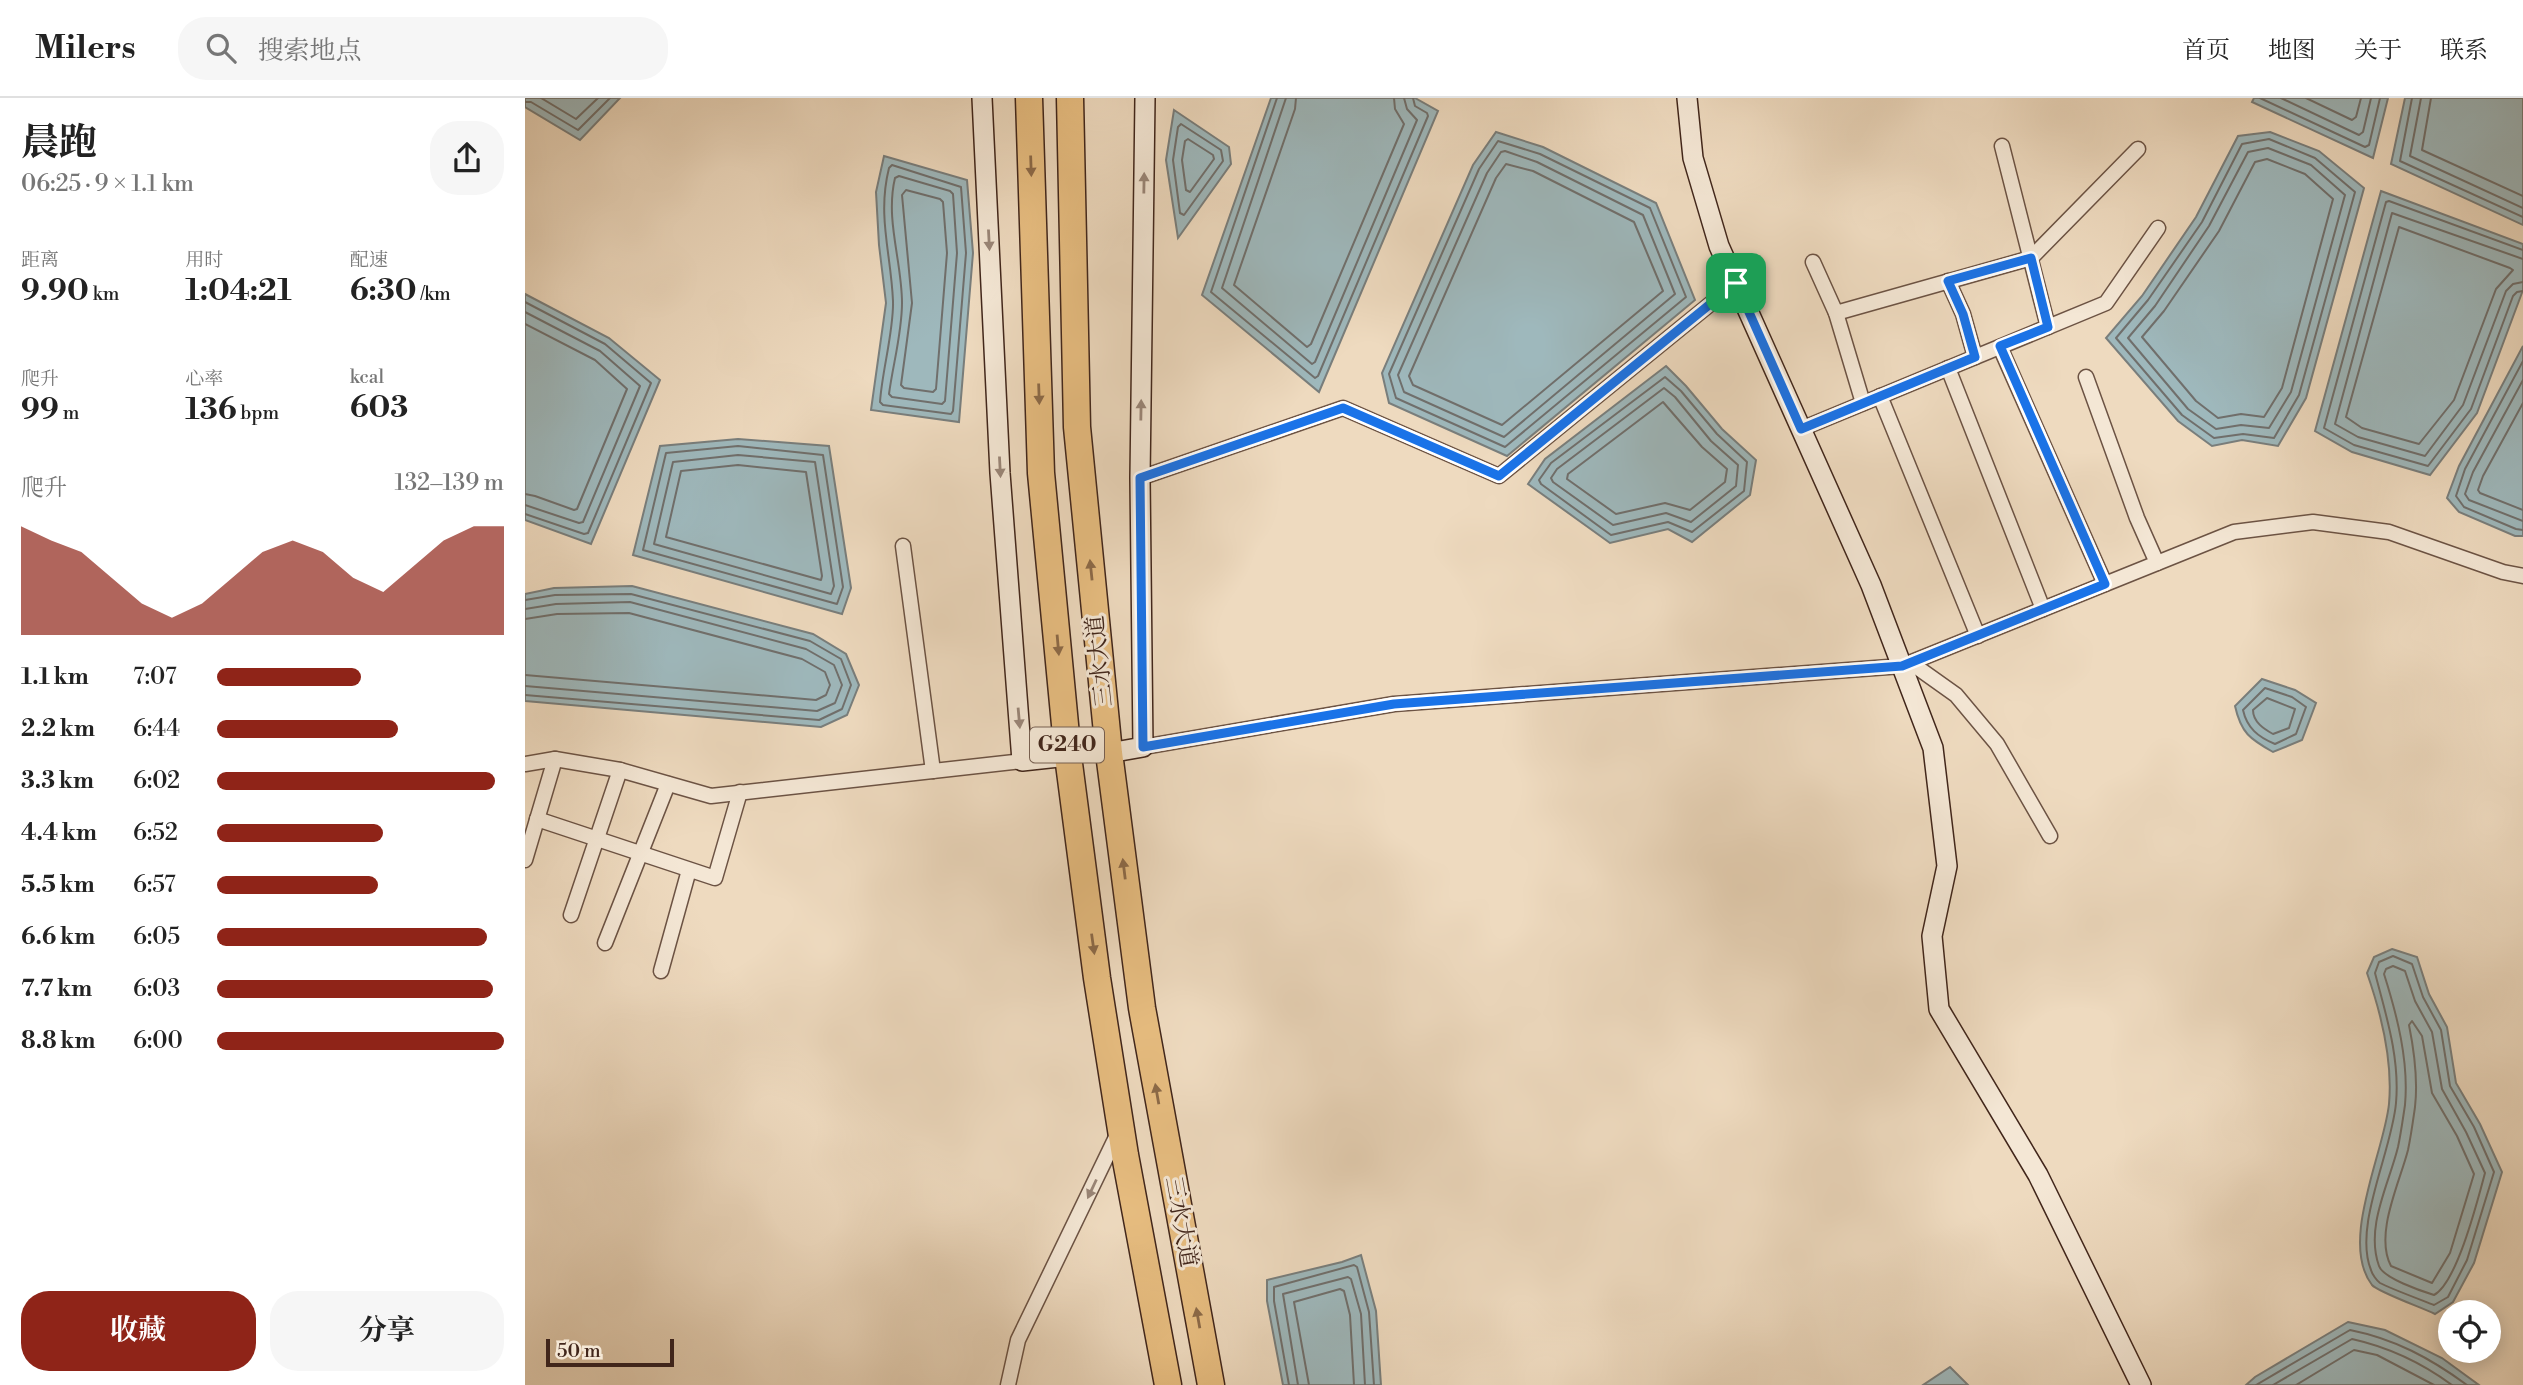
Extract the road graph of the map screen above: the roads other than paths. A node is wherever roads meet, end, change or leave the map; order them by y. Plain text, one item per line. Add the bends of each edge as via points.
1 (982, 98) edge
2 (1029, 98) edge
3 (1070, 98) edge
4 (1145, 98) edge
5 (1686, 98) edge
6 (2003, 146) dead end
7 (2138, 149) dead end
8 (2158, 229) dead end
9 (2031, 258) junction
10 (1813, 262) dead end
11 (1948, 281) junction
12 (1736, 283) junction
13 (1836, 313) junction
14 (2048, 327) junction
15 (2000, 346) junction
16 (1975, 357) junction
17 (1948, 368) junction
18 (2086, 377) dead end
19 (1880, 396) junction
20 (1863, 404) junction
21 (1801, 429) junction
22 (1140, 478) junction
23 (903, 546) dead end
24 (2157, 563) junction
25 (2523, 576) edge
26 (2105, 584) junction
27 (2043, 609) junction
28 (1978, 636) junction
29 (1906, 665) junction
30 (1143, 747) junction
31 (1109, 753) junction
32 (1068, 756) junction
33 (555, 759) junction
34 (1022, 761) junction
35 (525, 764) edge
36 (620, 770) junction
37 (933, 771) junction
38 (668, 784) junction
39 (740, 792) junction
40 (537, 819) junction
41 (2050, 836) dead end
42 (597, 839) junction
43 (642, 854) junction
44 (525, 860) edge
45 (689, 870) junction
46 (571, 915) dead end
47 (605, 943) dead end
48 (661, 971) dead end
49 (1121, 1127) junction
50 (1008, 1385) edge
51 (1168, 1385) edge
52 (1211, 1385) edge
53 (2141, 1385) edge

1 -> 34 street via 1000,473
2 -> 32 highway, 三水大道 / G240 via 1041,473
31 -> 3 highway, 三水大道 / G240 via 1077,427
22 -> 4 street
5 - 12 street via 1693,159 1719,246
6 - 9 street
7 - 9 street
8 - 14 street via 2106,303
9 - 11 street
9 - 14 street
10 - 13 street
11 - 13 street
11 - 16 street
12 - 21 street
12 - 22 street via 1499,476 1343,408
13 - 20 street
14 - 15 street
15 - 16 street
15 - 26 street
16 - 17 street
17 - 19 street
17 - 27 street
18 - 24 street
19 - 20 street
19 - 28 street
20 - 21 street
21 - 29 street
22 - 30 street
23 - 37 street
24 - 25 street via 2234,531 2313,522 2389,531
24 - 26 street
26 - 27 street
27 - 28 street
28 - 29 street
29 - 30 street via 1394,704
29 - 41 street via 1956,695 1997,744
29 - 53 street via 1933,748 1947,866 1932,936 1939,1009 2038,1175
30 - 31 street
52 -> 31 highway, 三水大道 / G240 via 1142,1009
32 - 34 street
32 -> 49 highway, 三水大道 / G240
33 - 35 street
33 - 36 street
33 - 40 street
34 - 37 street
36 - 38 street
36 - 42 street
37 - 39 street
38 - 39 street via 711,796
38 - 43 street
39 - 45 street via 715,878
40 - 42 street
40 - 44 street
42 - 43 street
42 - 46 street
43 - 45 street
43 - 47 street
45 - 48 street
49 -> 50 street via 1018,1340
49 - 51 highway, 三水大道 / G240

